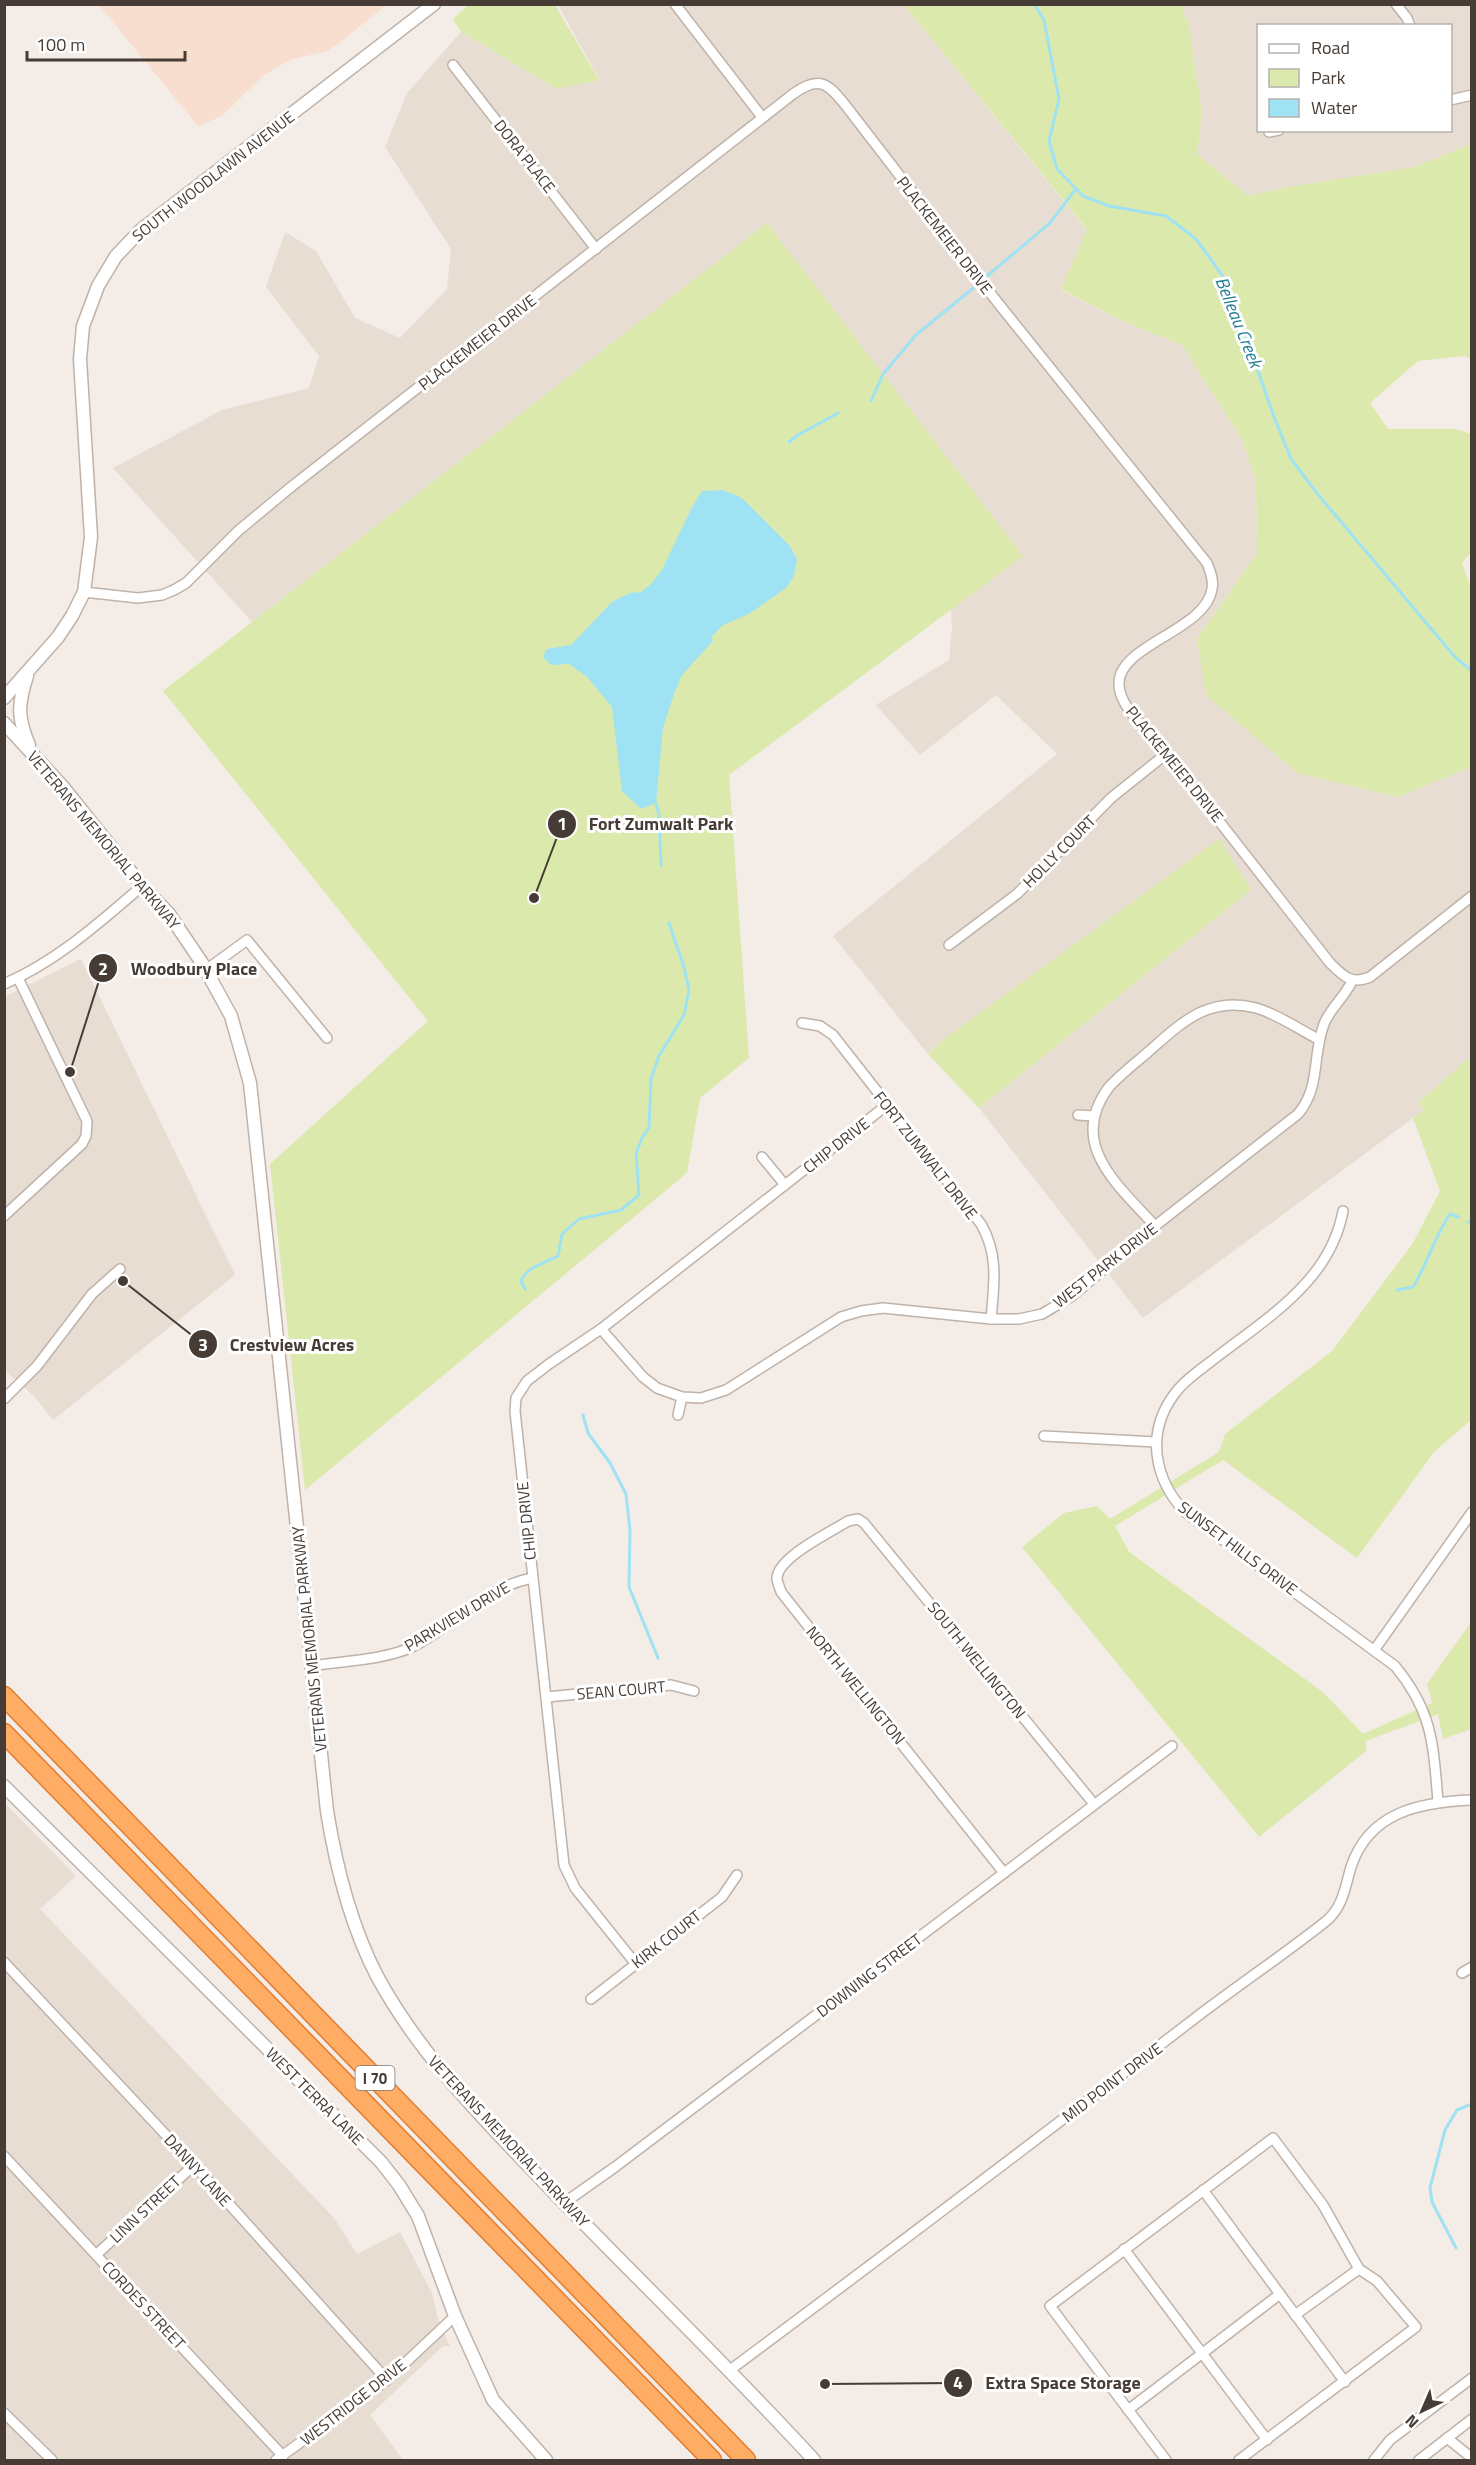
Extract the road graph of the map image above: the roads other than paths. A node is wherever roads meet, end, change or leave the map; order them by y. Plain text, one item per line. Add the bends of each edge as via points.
1 (434, 4) edge
2 (675, 4) edge
3 (1396, 4) edge
4 (1409, 24) edge
5 (453, 65) dead end
6 (1472, 95) edge
7 (1452, 100) edge
8 (762, 117) junction
9 (596, 249) junction
10 (84, 592) junction
11 (30, 669) junction
12 (4, 682) edge
13 (4, 698) edge
14 (4, 723) edge
15 (4, 737) edge
16 (33, 754) junction
17 (1166, 754) junction
18 (142, 886) junction
19 (1472, 896) edge
20 (949, 945) dead end
21 (206, 970) junction
22 (18, 978) junction
23 (1352, 981) junction
24 (4, 984) edge
25 (802, 1023) dead end
26 (327, 1038) dead end
27 (1318, 1039) junction
28 (887, 1105) junction
29 (1078, 1114) dead end
30 (1094, 1116) junction
31 (762, 1157) dead end
32 (785, 1185) junction
33 (1343, 1210) dead end
34 (4, 1216) edge
35 (1155, 1226) junction
36 (120, 1269) dead end
37 (991, 1319) junction
38 (601, 1329) junction
39 (682, 1397) junction
40 (4, 1399) edge
41 (678, 1415) dead end
42 (1044, 1436) dead end
43 (1156, 1442) junction
44 (1472, 1512) edge
45 (858, 1519) joint
46 (532, 1578) junction
47 (1375, 1649) junction
48 (312, 1666) junction
49 (694, 1691) dead end
50 (4, 1696) edge
51 (547, 1697) junction
52 (4, 1733) edge
53 (1173, 1746) dead end
54 (4, 1786) edge
55 (1472, 1800) edge
56 (1438, 1801) junction
57 (1094, 1804) junction
58 (1004, 1873) junction
59 (737, 1875) dead end
60 (4, 1962) edge
61 (635, 1963) junction
62 (1472, 1967) edge
63 (1462, 1973) dead end
64 (591, 1999) dead end
65 (4, 2156) edge
66 (194, 2165) junction
67 (1203, 2190) junction
68 (564, 2203) junction
69 (1124, 2249) junction
70 (97, 2254) junction
71 (1359, 2269) junction
72 (1280, 2294) junction
73 (1295, 2315) junction
74 (455, 2316) junction
75 (1202, 2354) junction
76 (730, 2370) junction
77 (1472, 2378) edge
78 (387, 2380) junction
79 (1345, 2382) junction
80 (1128, 2410) junction
81 (4, 2413) edge
82 (1472, 2419) edge
83 (1447, 2438) junction
84 (1267, 2440) junction
85 (279, 2458) edge
86 (1472, 2458) edge
87 (52, 2460) edge
88 (546, 2460) edge
89 (712, 2460) edge
90 (746, 2460) edge
91 (814, 2460) edge
92 (1166, 2460) edge
93 (1239, 2460) edge
94 (1374, 2460) edge
95 (1419, 2460) edge

1 - 10 street, SOUTH WOODLAWN AVENUE via 141,230 116,256 98,286 83,326 80,359 91,537
2 - 8 street
3 - 4 street
5 - 9 street, DORA PLACE
6 - 7 street
8 - 9 street, PLACKEMEIER DRIVE
8 - 17 street, PLACKEMEIER DRIVE via 813,82 836,94 1207,563 1213,589 1204,607 1136,655 1118,682 1123,699
9 - 10 street, PLACKEMEIER DRIVE via 291,487 238,531 186,583 162,595 138,598
10 - 11 street, SOUTH WOODLAWN AVENUE via 58,636
11 - 12 street
11 - 13 street, SOUTH WOODLAWN AVENUE
11 - 16 street via 19,704 19,718
14 - 16 street, VETERANS MEMORIAL PARKWAY
15 - 16 street
16 - 18 street, VETERANS MEMORIAL PARKWAY
17 - 20 street, HOLLY COURT via 1111,798 1017,894
17 - 23 street, PLACKEMEIER DRIVE via 1330,963
18 - 21 street, VETERANS MEMORIAL PARKWAY via 169,915
18 - 22 street via 61,952
19 - 23 street via 1370,977
21 - 26 street via 247,940
21 - 48 street, VETERANS MEMORIAL PARKWAY via 231,1016 250,1083
22 - 24 street
22 - 34 street via 87,1121 82,1144
23 - 27 street, WEST PARK DRIVE via 1325,1021
25 - 28 street, FORT ZUMWALT DRIVE via 820,1026 833,1035
27 - 30 street via 1253,1007 1228,1005 1202,1011 1186,1018 1112,1084
27 - 35 street, WEST PARK DRIVE via 1315,1081 1298,1114
28 - 32 street, CHIP DRIVE
28 - 37 street, FORT ZUMWALT DRIVE via 985,1231 995,1268
29 - 30 street
30 - 35 street via 1093,1138 1100,1160
31 - 32 street
32 - 38 street, CHIP DRIVE
33 - 43 street, SUNSET HILLS DRIVE via 1337,1239 1306,1282 1173,1395 1158,1425
35 - 37 street, WEST PARK DRIVE via 1053,1308 1025,1318
36 - 40 street via 92,1294 37,1366
37 - 39 street, WEST PARK DRIVE via 883,1308 861,1311 841,1317 726,1390 701,1398
38 - 39 street, WEST PARK DRIVE via 643,1377 663,1391
38 - 46 street, CHIP DRIVE via 549,1364 516,1398
39 - 41 street
42 - 43 street
43 - 47 street, SUNSET HILLS DRIVE via 1159,1470 1169,1492 1185,1512
44 - 47 street
45 - 57 street, SOUTH WELLINGTON
45 - 58 street, NORTH WELLINGTON via 848,1521 790,1558 777,1578 781,1592
46 - 48 street, PARKVIEW DRIVE via 501,1587 413,1646
46 - 51 street, CHIP DRIVE
47 - 56 street, SUNSET HILLS DRIVE via 1410,1684 1425,1712 1433,1744
48 - 68 street, VETERANS MEMORIAL PARKWAY via 329,1822 354,1923 376,1974 433,2062
49 - 51 street, SEAN COURT via 671,1684
50 - 90 highway, I 70
51 - 61 street, CHIP DRIVE via 564,1865 575,1888
52 - 89 highway, I 70
53 - 57 street, DOWNING STREET
54 - 74 street, WEST TERRA LANE via 381,2162 418,2216
55 - 56 street, MID POINT DRIVE
56 - 76 street, MID POINT DRIVE via 1409,1808 1377,1826 1362,1843 1345,1893 1328,1920
57 - 58 street, DOWNING STREET
58 - 68 street, DOWNING STREET
59 - 61 street, KIRK COURT via 722,1896
60 - 66 street, DANNY LANE
61 - 64 street, KIRK COURT
62 - 63 street
65 - 70 street, CORDES STREET
66 - 70 street, LINN STREET
66 - 78 street, DANNY LANE
67 - 69 street
67 - 71 street via 1273,2138 1323,2205
67 - 72 street
68 - 76 street, VETERANS MEMORIAL PARKWAY
69 - 75 street
69 - 80 street via 1050,2306
70 - 85 street, CORDES STREET
71 - 73 street
71 - 79 street via 1377,2281 1416,2327
72 - 73 street
72 - 75 street
73 - 79 street
74 - 78 street, WESTRIDGE DRIVE
74 - 88 street, WEST TERRA LANE via 493,2400
75 - 80 street
75 - 84 street
76 - 91 street, VETERANS MEMORIAL PARKWAY
77 - 94 street via 1390,2440
78 - 85 street, WESTRIDGE DRIVE
79 - 84 street
80 - 92 street
81 - 87 street
82 - 83 street
83 - 86 street
83 - 95 street
84 - 93 street

